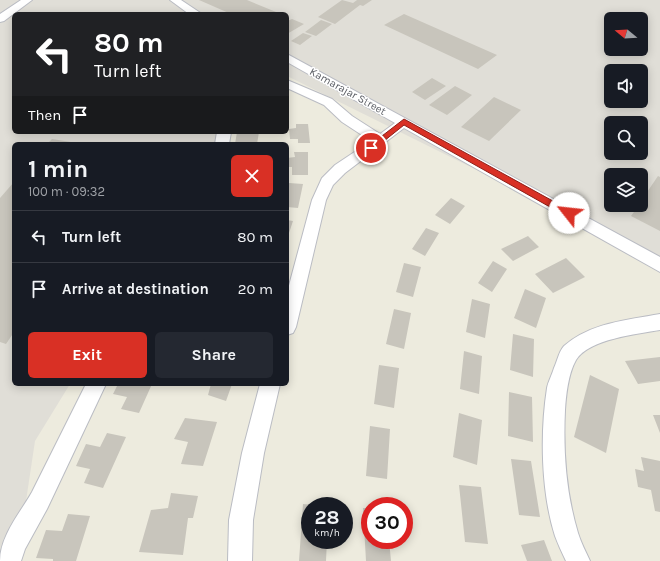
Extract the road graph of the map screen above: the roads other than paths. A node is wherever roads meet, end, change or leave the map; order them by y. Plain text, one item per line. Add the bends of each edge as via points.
1 (28, 0) edge
2 (175, 0) edge
3 (193, 12) edge
4 (0, 19) edge
5 (289, 57) edge
6 (289, 85) edge
7 (404, 122) junction
8 (380, 141) junction
9 (660, 265) edge
10 (289, 319) edge
11 (660, 322) edge
12 (95, 386) edge
13 (270, 386) edge
14 (9, 561) edge
15 (240, 561) edge
16 (578, 561) edge

1 - 4 street
2 - 3 street
5 - 7 street, Kamarajar Street
6 - 8 street via 328,102 347,119
7 - 8 street
7 - 9 street, Kamarajar Street
8 - 10 street via 340,169 327,182
11 - 16 street via 612,331 588,339 569,354 557,388 554,461 558,498 567,535
12 - 14 street via 15,544
13 - 15 street via 253,453 241,520

